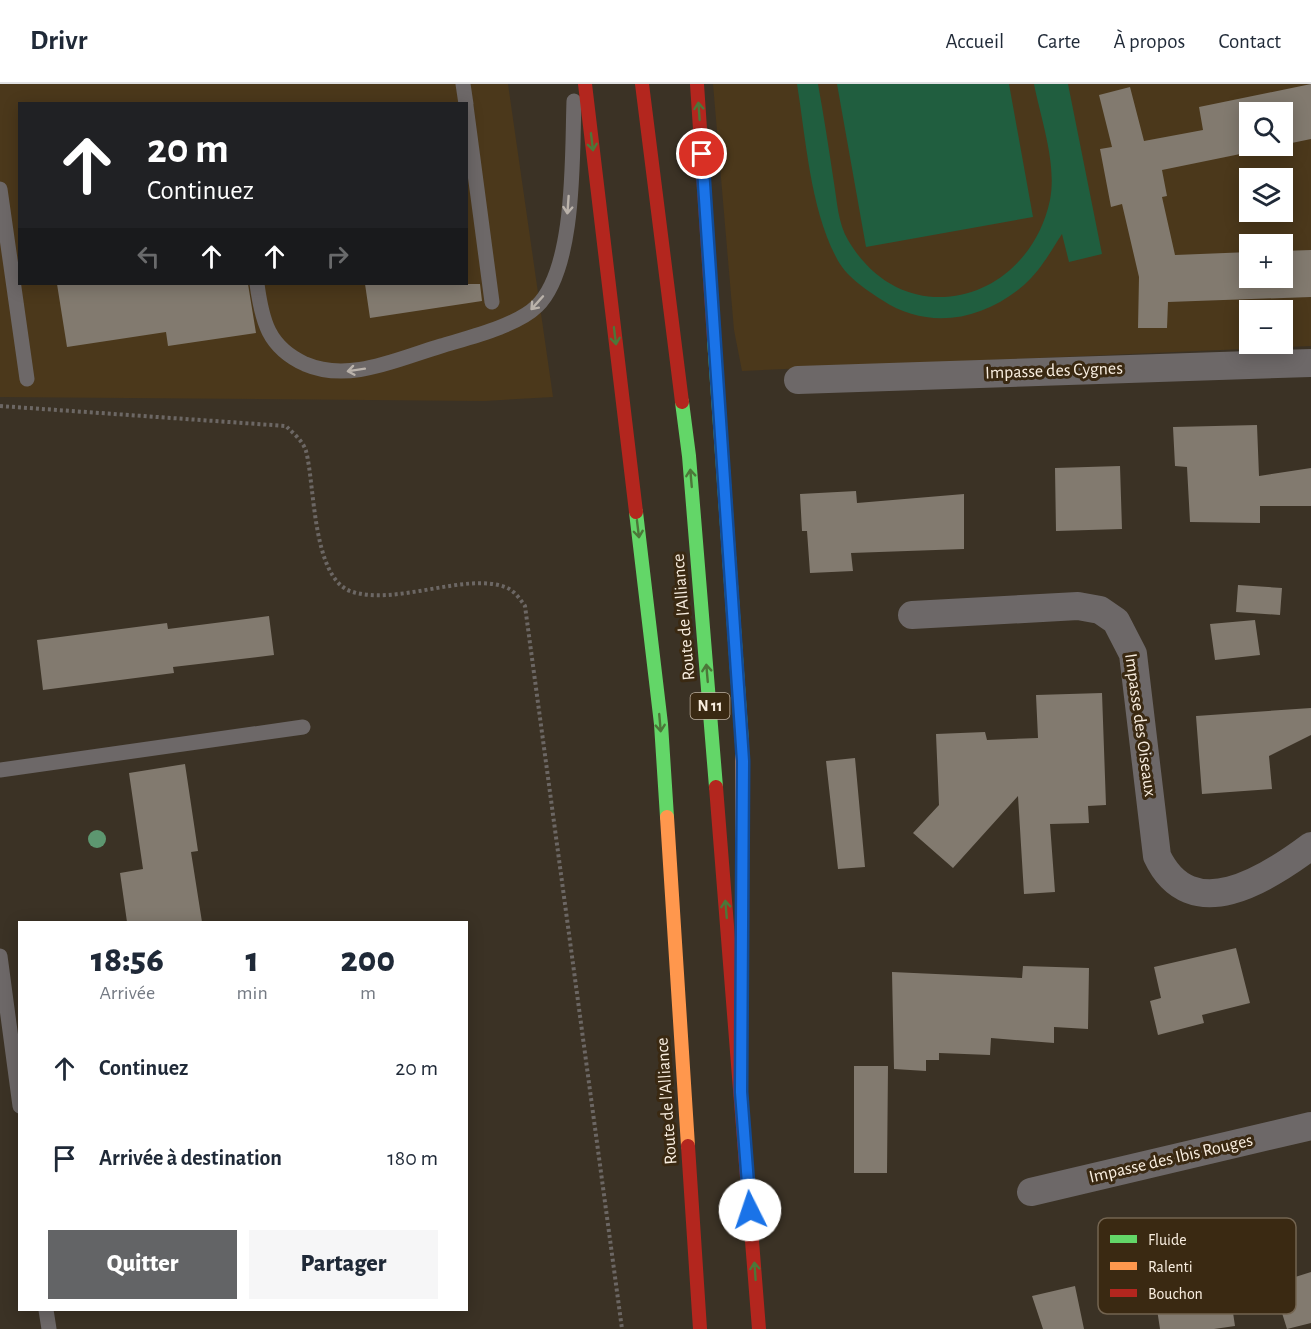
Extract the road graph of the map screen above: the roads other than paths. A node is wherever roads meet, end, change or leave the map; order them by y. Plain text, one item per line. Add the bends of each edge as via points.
1 (464, 84) edge
2 (574, 84) edge
3 (585, 84) edge
4 (642, 84) edge
5 (697, 84) edge
6 (466, 102) edge
7 (468, 128) edge
8 (470, 152) edge
9 (0, 189) edge
10 (12, 217) edge
11 (18, 282) edge
12 (18, 285) edge
13 (257, 285) edge
14 (492, 302) dead end
15 (1311, 363) edge
16 (27, 379) dead end
17 (798, 380) dead end
18 (912, 615) dead end
19 (303, 727) dead end
20 (0, 770) edge
21 (1311, 846) edge
22 (742, 879) dead end
23 (742, 938) dead end
24 (0, 956) edge
25 (18, 1091) edge
26 (741, 1092) junction
27 (1311, 1126) edge
28 (1031, 1192) dead end
29 (46, 1311) edge
30 (49, 1329) edge
31 (700, 1329) edge
32 (759, 1329) edge

1 - 6 lane
2 -> 13 lane via 564,252 554,280 537,306 516,320 359,370 322,371 285,354 273,341
3 -> 31 highway, Route de l'Alliance via 661,724
26 -> 4 highway, Route de l'Alliance / N 11 via 689,456
22 -> 5 highway via 743,761
7 - 8 lane
8 - 14 lane
9 - 10 lane
10 - 11 lane
12 - 16 lane
15 - 17 street, Impasse des Cygnes
18 - 21 street, Impasse des Oiseaux via 1077,606 1100,610 1116,621 1132,654 1157,856 1173,881 1201,893 1220,894 1275,872
19 - 20 lane
23 - 26 highway
24 - 25 lane
32 -> 26 highway, Route de l'Alliance / N 11
27 - 28 street, Impasse des Ibis Rouges
29 - 30 lane

